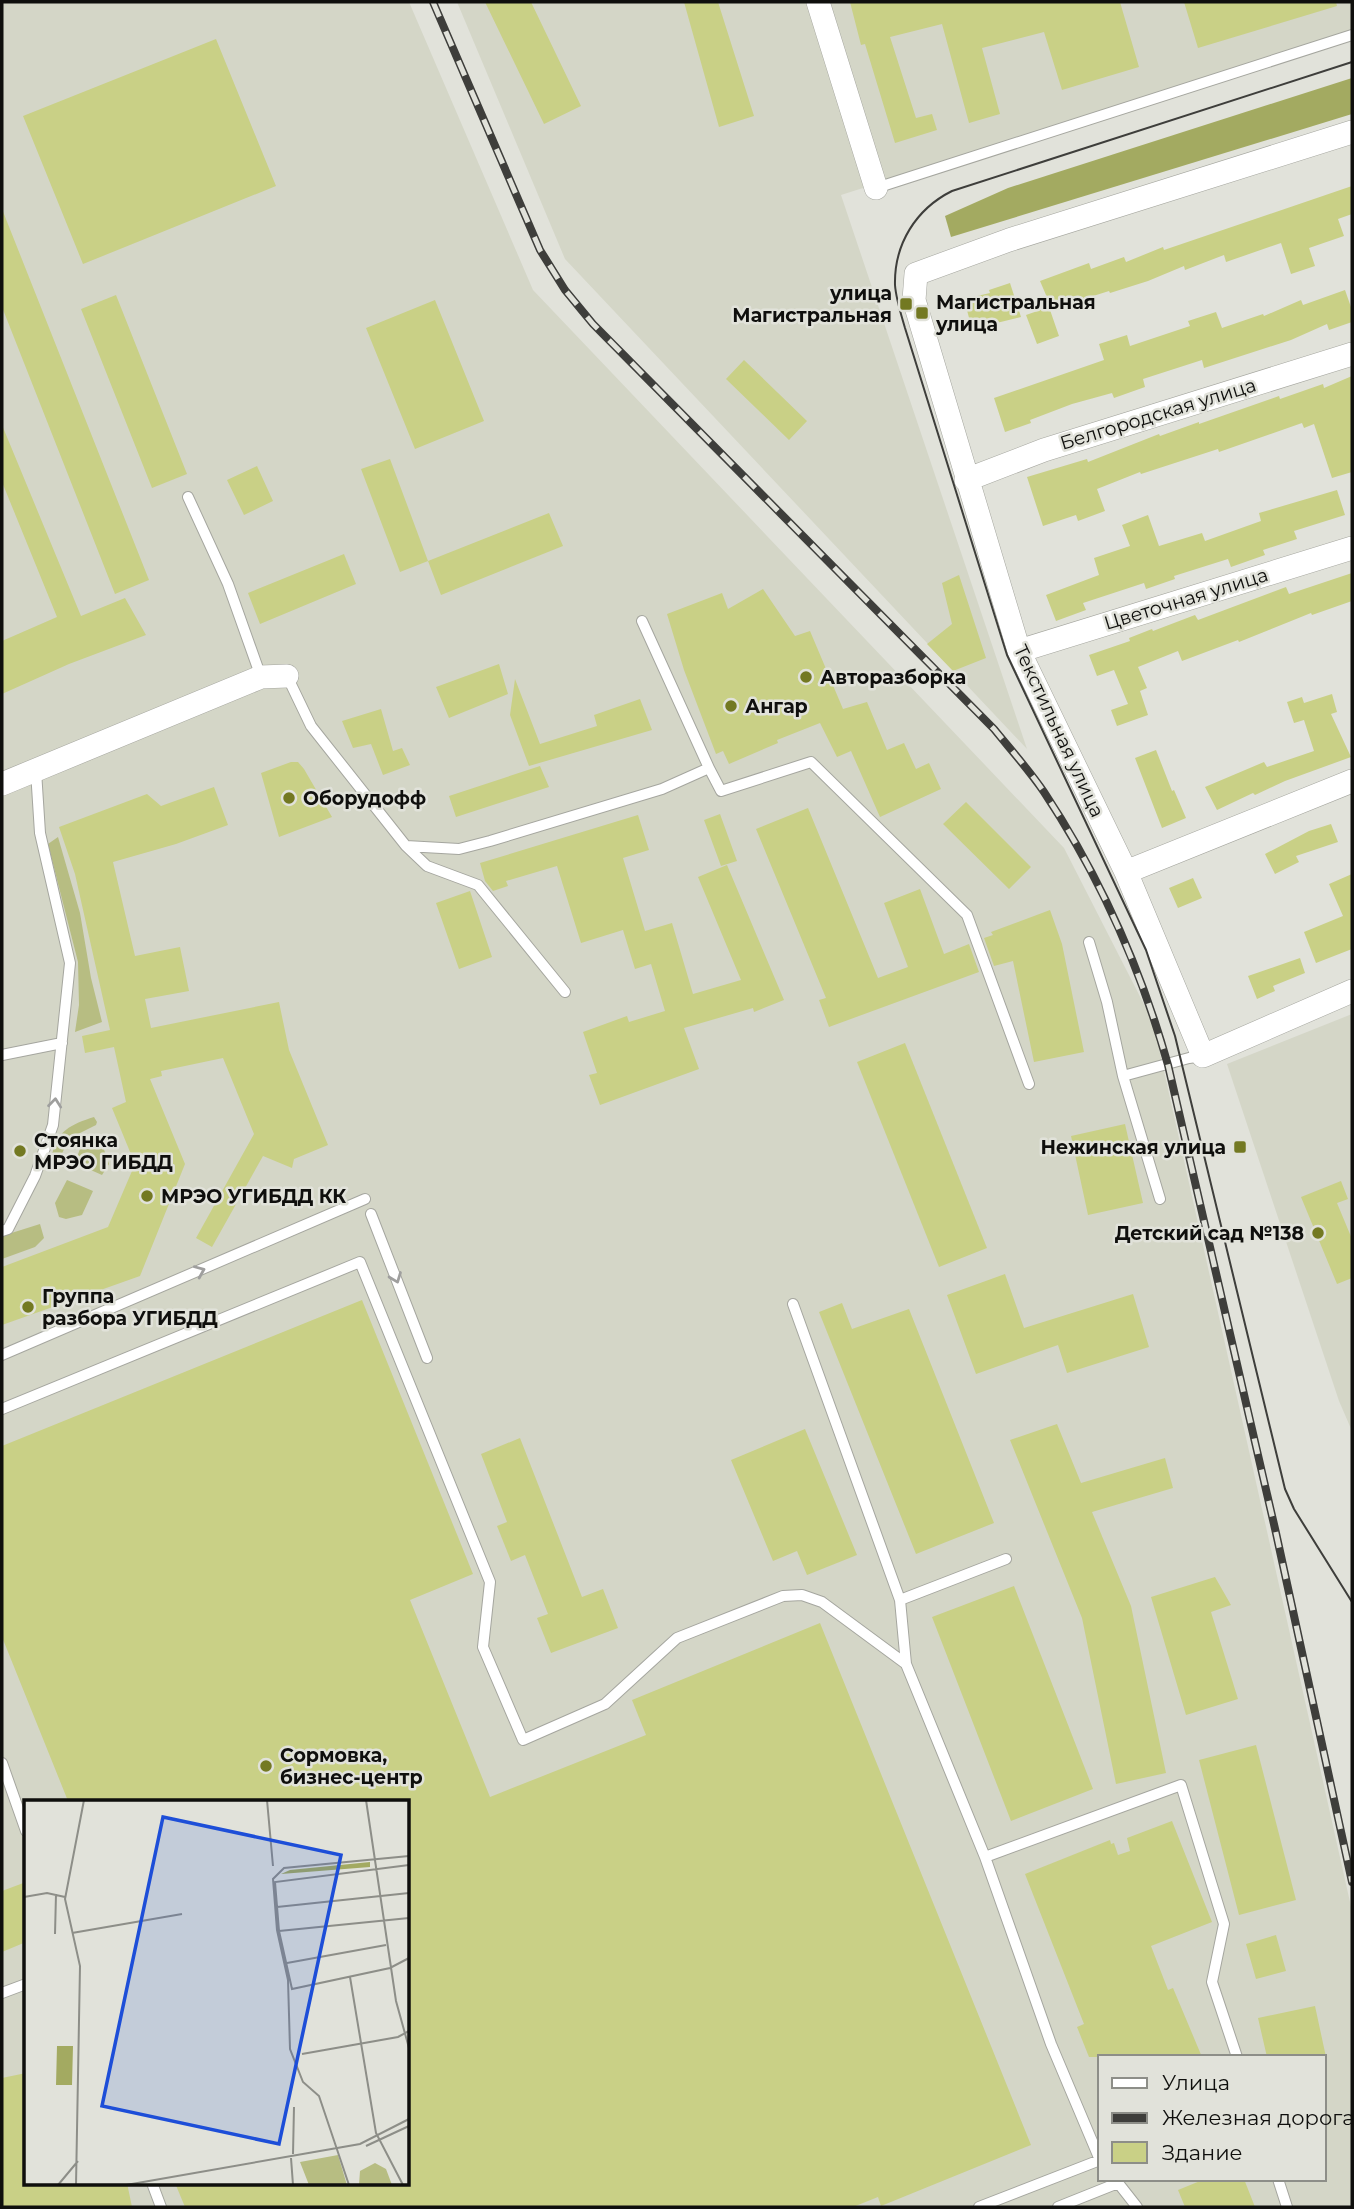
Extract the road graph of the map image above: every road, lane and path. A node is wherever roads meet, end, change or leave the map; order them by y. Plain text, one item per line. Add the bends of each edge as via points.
1 (818, 2) edge
2 (1352, 35) edge
3 (1352, 132) edge
4 (876, 187) joint
5 (1352, 354) edge
6 (966, 480) junction
7 (188, 497) dead end
8 (1352, 548) edge
9 (642, 621) dead end
10 (1019, 650) junction
11 (287, 676) joint
12 (261, 677) junction
13 (709, 768) junction
14 (36, 771) junction
15 (1352, 781) edge
16 (2, 784) edge
17 (406, 846) junction
18 (1126, 873) junction
19 (1090, 942) dead end
20 (1352, 991) edge
21 (565, 992) dead end
22 (62, 1043) junction
23 (2, 1055) edge
24 (1203, 1056) junction
25 (1123, 1076) junction
26 (1029, 1084) dead end
27 (365, 1199) dead end
28 (1160, 1199) dead end
29 (371, 1214) dead end
30 (2, 1231) edge
31 (793, 1304) dead end
32 (2, 1355) edge
33 (427, 1358) dead end
34 (2, 1409) edge
35 (1006, 1559) dead end
36 (900, 1600) junction
37 (906, 1664) junction
38 (2, 1763) edge
39 (24, 1825) edge
40 (985, 1857) junction
41 (24, 1985) edge
42 (2, 1993) edge
43 (1236, 2055) edge
44 (1098, 2155) edge
45 (1098, 2161) edge
46 (1116, 2181) edge
47 (1279, 2181) edge
48 (152, 2184) edge
49 (161, 2207) edge
50 (979, 2207) edge
51 (1058, 2207) edge
52 (1137, 2207) edge
53 (1287, 2207) edge

1 - 4 street
2 - 4 lane
3 - 6 street, Текстильная улица via 1009,240 916,274 914,300
5 - 6 street, Белгородская улица via 1044,450
6 - 10 street, Текстильная улица
7 - 12 lane via 228,584
8 - 10 street, Цветочная улица
9 - 13 lane
10 - 18 street, Текстильная улица
11 - 12 street
11 - 17 lane via 311,726
12 - 14 street
13 - 17 lane via 662,789 459,849
13 - 26 lane via 721,791 811,762 957,905 967,915
14 - 16 street
14 - 22 lane via 40,833 70,963
15 - 18 street
17 - 21 lane via 427,866 478,885
18 - 24 street, Текстильная улица
19 - 25 lane
20 - 24 street
22 - 23 lane
30 -> 22 lane via 8,1229 35,1175 53,1125
24 - 25 lane
25 - 28 lane
32 -> 27 lane
29 -> 33 lane
31 - 36 lane
34 - 37 lane via 360,1262 490,1583 483,1647 523,1740 605,1704 677,1638 783,1596 802,1595 822,1602
35 - 36 lane
36 - 37 lane
37 - 40 lane
38 - 39 lane
40 - 43 lane via 1181,1785 1224,1924 1212,1982
40 - 44 lane via 1051,2044
41 - 42 lane
45 - 50 lane
46 - 51 lane
46 - 52 lane
47 - 53 lane
48 - 49 lane

